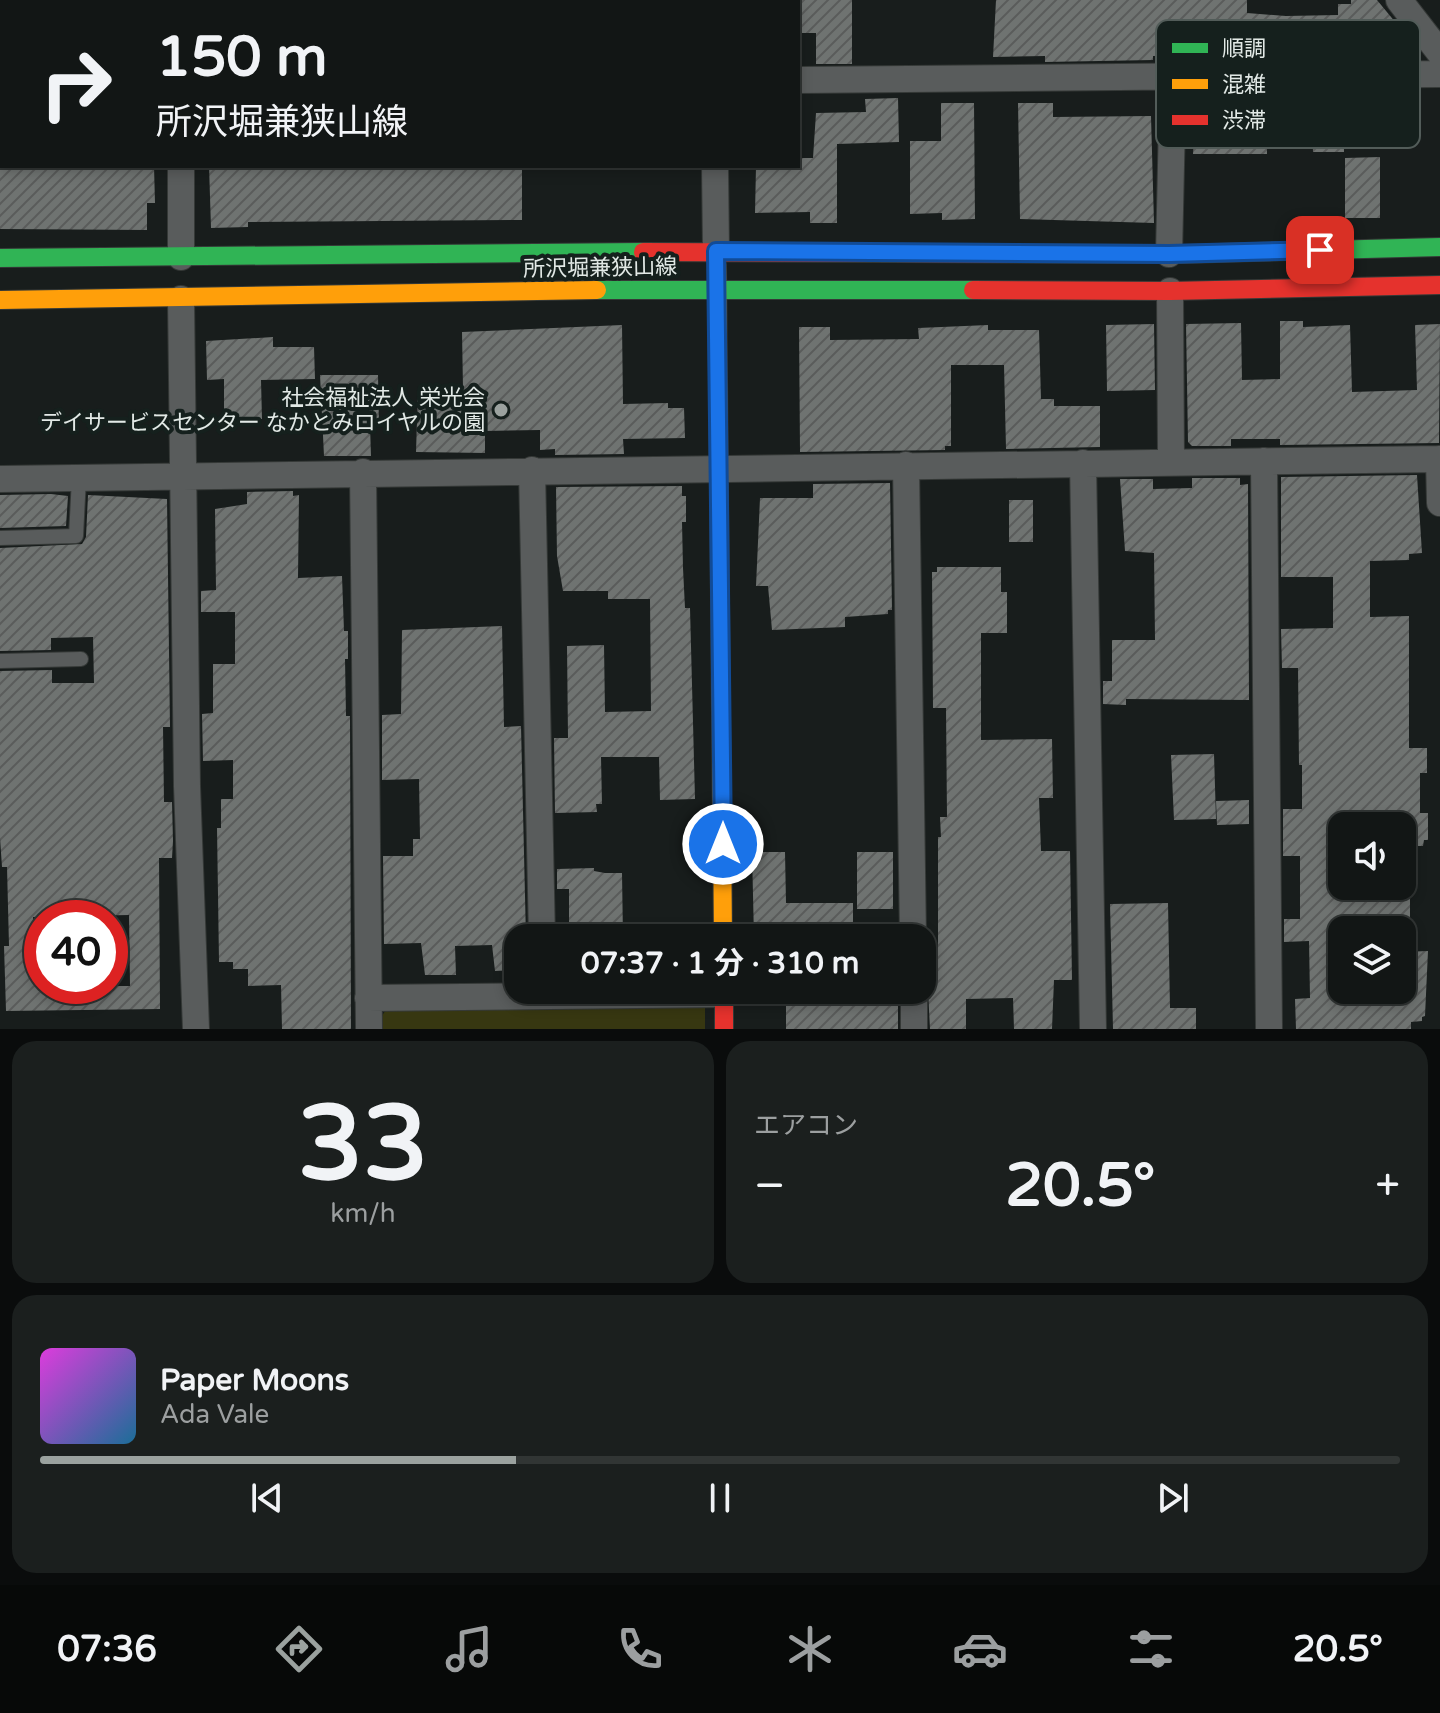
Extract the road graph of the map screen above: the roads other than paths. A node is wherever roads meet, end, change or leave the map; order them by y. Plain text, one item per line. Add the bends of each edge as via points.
1 (1399, 0) edge
2 (1414, 20) edge
3 (1420, 27) edge
4 (1440, 53) edge
5 (1420, 74) edge
6 (1440, 74) edge
7 (1156, 76) edge
8 (800, 80) edge
9 (1171, 148) edge
10 (181, 168) edge
11 (715, 168) edge
12 (1440, 247) edge
13 (716, 251) junction
14 (1169, 254) junction
15 (181, 257) junction
16 (0, 258) edge
17 (1440, 285) edge
18 (717, 291) junction
19 (1170, 291) junction
20 (181, 299) junction
21 (0, 300) edge
22 (1440, 459) edge
23 (1264, 461) junction
24 (1171, 462) junction
25 (1083, 463) junction
26 (906, 465) junction
27 (720, 467) junction
28 (532, 470) junction
29 (363, 472) junction
30 (184, 476) junction
31 (79, 478) junction
32 (0, 479) edge
33 (1440, 503) edge
34 (0, 538) edge
35 (81, 659) dead end
36 (0, 661) edge
37 (542, 924) edge
38 (723, 924) edge
39 (913, 924) edge
40 (504, 994) edge
41 (368, 998) junction
42 (724, 1004) edge
43 (914, 1004) edge
44 (196, 1029) edge
45 (369, 1029) edge
46 (724, 1029) edge
47 (914, 1029) edge
48 (1093, 1029) edge
49 (1269, 1029) edge

1 - 2 street
3 - 4 street
5 - 6 street
7 - 8 street
9 - 14 street
10 - 15 street
11 - 13 street
12 - 14 main road, 所沢堀兼狭山線
13 - 14 main road, 所沢堀兼狭山線
13 - 15 main road, 所沢堀兼狭山線
13 - 18 main road
15 - 16 main road, 所沢堀兼狭山線
17 - 19 main road, 所沢堀兼狭山線
18 - 19 main road, 所沢堀兼狭山線
18 - 20 main road, 所沢堀兼狭山線
18 - 27 main road
19 - 24 street
20 - 21 main road, 所沢堀兼狭山線
20 - 30 street
22 - 23 street
22 - 33 street
23 - 24 street
23 - 49 street
24 - 25 street
25 - 26 street
25 - 48 street
26 - 27 street
26 - 39 street
27 - 28 street
27 - 38 main road
28 - 29 street
28 - 37 street
29 - 30 street
29 - 41 street
30 - 31 street
30 - 44 street
31 - 32 street
31 - 34 lane via 76,536
35 - 36 lane
40 - 41 street
41 - 45 street
42 - 46 main road
43 - 47 street

